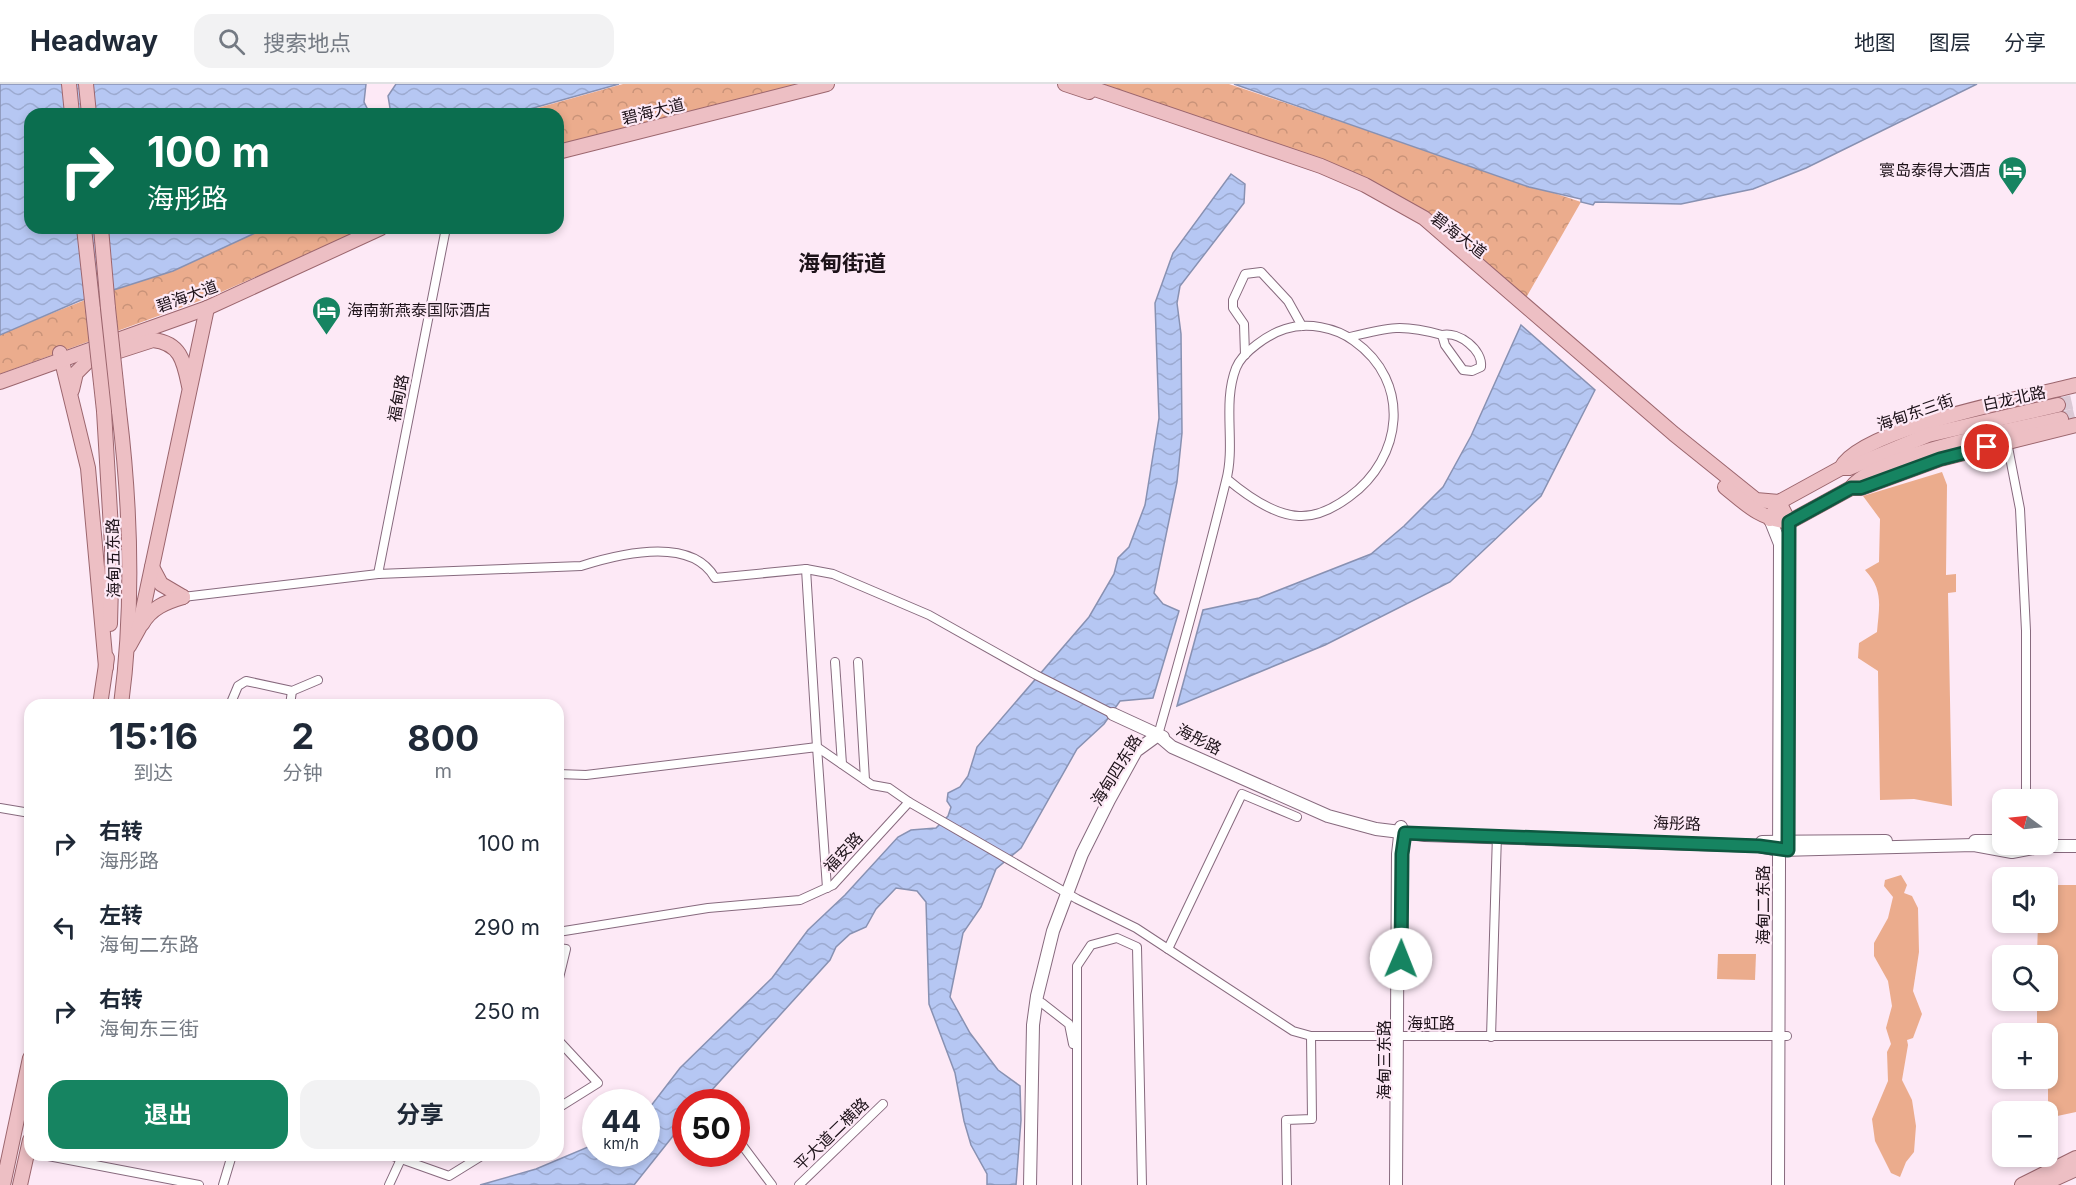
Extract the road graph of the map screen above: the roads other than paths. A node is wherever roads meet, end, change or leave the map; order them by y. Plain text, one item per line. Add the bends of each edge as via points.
1 (69, 84) edge
2 (86, 84) edge
3 (806, 84) edge
4 (827, 84) edge
5 (1065, 84) edge
6 (1080, 84) edge
7 (71, 108) edge
8 (88, 108) edge
9 (564, 146) edge
10 (564, 150) edge
11 (85, 234) edge
12 (102, 234) edge
13 (356, 234) edge
14 (368, 234) edge
15 (445, 234) edge
16 (207, 308) junction
17 (1302, 326) junction
18 (1442, 335) junction
19 (1350, 338) junction
20 (1245, 355) junction
21 (61, 356) junction
22 (0, 375) edge
23 (0, 382) edge
24 (2076, 385) edge
25 (190, 391) junction
26 (72, 395) junction
27 (2076, 425) tunnel mouth
28 (2007, 442) junction
29 (1841, 468) junction
30 (1227, 479) junction
31 (1851, 488) junction
32 (1240, 489) junction
33 (1224, 490) junction
34 (1779, 502) junction
35 (1770, 519) junction
36 (1789, 522) junction
37 (152, 567) junction
38 (806, 569) junction
39 (378, 574) junction
40 (183, 597) junction
41 (139, 628) junction
42 (129, 646) junction
43 (835, 662) dead end
44 (858, 662) dead end
45 (106, 667) junction
46 (318, 680) dead end
47 (292, 691) junction
48 (101, 699) edge
49 (122, 699) edge
50 (233, 699) edge
51 (291, 699) edge
52 (1113, 714) joint
53 (1158, 735) junction
54 (817, 747) junction
55 (842, 764) junction
56 (564, 774) edge
57 (865, 780) junction
58 (2026, 789) edge
59 (909, 802) junction
60 (0, 808) edge
61 (24, 812) edge
62 (1297, 817) dead end
63 (1403, 830) junction
64 (1497, 835) junction
65 (1992, 841) edge
66 (2058, 842) edge
67 (2076, 844) edge
68 (1784, 845) junction
69 (827, 888) junction
70 (1072, 896) junction
71 (1136, 928) junction
72 (564, 931) edge
73 (1137, 947) junction
74 (1168, 949) junction
75 (1042, 1003) junction
76 (1311, 1036) junction
77 (1783, 1036) junction
78 (1491, 1037) junction
79 (1398, 1038) junction
80 (564, 1046) edge
81 (1076, 1059) junction
82 (24, 1080) edge
83 (564, 1104) edge
84 (883, 1104) dead end
85 (6, 1146) edge
86 (750, 1156) edge
87 (2076, 1158) edge
88 (26, 1161) edge
89 (74, 1161) edge
90 (230, 1161) edge
91 (400, 1161) edge
92 (407, 1161) edge
93 (473, 1161) edge
94 (2076, 1169) edge
95 (3, 1185) edge
96 (20, 1185) edge
97 (199, 1185) edge
98 (223, 1185) edge
99 (389, 1185) edge
100 (772, 1185) edge
101 (799, 1185) edge
102 (1030, 1185) edge
103 (1037, 1185) edge
104 (1077, 1185) edge
105 (1142, 1185) edge
106 (1287, 1185) edge
107 (1398, 1185) edge
108 (1778, 1185) edge
109 (1786, 1185) edge
110 (2022, 1185) edge
111 (2041, 1185) edge

1 - 7 main road
2 - 8 main road
3 - 9 main road, 碧海大道
4 - 10 main road, 碧海大道
5 - 35 main road, 碧海大道 via 1304,167 1362,191 1403,214 1479,270 1749,508
6 - 34 main road, 碧海大道 via 1321,166 1365,184 1424,218 1756,500
11 - 45 main road, 海甸五东路, bridge via 104,411 112,546
12 - 42 main road, 海甸五东路, bridge via 128,477
13 - 21 main road, 碧海大道 via 241,288
14 - 16 main road, 碧海大道
15 - 39 street, 福甸路
16 - 21 main road, 碧海大道
16 - 25 main road
17 - 19 street via 1339,332
17 - 20 street via 1283,329
17 - 20 street via 1288,301 1261,272 1245,274 1233,308 1244,324
18 - 18 street via 1463,370 1481,367 1477,350 1454,336
18 - 19 street via 1389,327
19 - 32 street via 1367,350 1391,387 1394,421 1378,468 1362,487 1318,514 1278,512
20 - 30 street via 1237,365 1230,392
21 - 22 main road, 碧海大道
21 - 23 main road, 碧海大道
21 - 26 main road
24 - 29 main road, 海甸东三街 via 1896,432 1846,459
25 - 26 main road via 178,350 153,340 88,361 76,372
25 - 37 main road
26 - 45 main road via 94,511
27 - 28 main road
28 - 31 main road
28 - 58 street via 2020,509 2026,631
29 - 31 main road, 白龙北路 via 1928,435 2060,412 1924,452 1857,479
29 - 34 main road, 海甸东三街
30 - 32 street
30 - 33 street
31 - 36 main road
32 - 33 street
33 - 53 street
34 - 35 main road
34 - 36 main road
35 - 36 main road
35 - 68 main road, 海甸二东路 via 1780,544
36 - 68 main road, 海甸二东路
37 - 40 main road via 161,584
37 - 41 main road
38 - 39 street via 715,578 707,564 663,552 608,557 581,566
38 - 52 street via 833,574 928,615
38 - 54 street
39 - 40 street
40 - 41 main road via 148,613
41 - 42 main road
42 - 49 main road, 海甸五东路
43 - 55 street
44 - 57 street
45 - 48 main road, 海甸五东路
46 - 47 street
47 - 50 street via 246,681 238,686
47 - 51 street
52 - 53 main road, 海彤路
53 - 63 main road, 海彤路 via 1172,747 1318,812 1376,829
53 - 70 main road, 海甸四东路 via 1116,799
54 - 55 street
54 - 56 street via 586,775
54 - 69 street
55 - 57 street
57 - 59 street via 889,788
59 - 69 street, 福安路
59 - 70 street
60 - 61 street
62 - 74 street via 1242,794
63 - 64 main road, 海彤路
63 - 79 main road via 1398,854
64 - 68 main road, 海彤路
64 - 78 street
65 - 68 main road, 海彤路
66 - 67 main road, 海彤路
67 - 68 main road, 海彤路 via 2012,852 1974,845
68 - 77 main road, 海甸二东路
69 - 72 street, 福安路 via 800,900 708,909
70 - 71 street, 海虹路
70 - 75 main road, 海甸四东路 via 1053,952
70 - 102 main road, 海甸四东路 via 1047,951 1034,1016
71 - 73 street
71 - 74 street, 海虹路
73 - 81 street via 1117,938 1101,940 1084,951 1077,966
73 - 105 street
74 - 76 street, 海虹路 via 1293,1031
75 - 81 street via 1069,1024
75 - 103 main road, 海甸四东路 via 1037,1071
76 - 79 street, 海虹路
76 - 106 street via 1312,1119 1286,1120
77 - 78 street, 海虹路
77 - 108 main road, 海甸二东路
77 - 109 main road, 海甸二东路
78 - 79 street, 海虹路
79 - 107 main road
80 - 83 street via 598,1083
81 - 104 street
82 - 85 main road
84 - 101 street, 平大道二横路
85 - 95 main road
86 - 100 street
87 - 110 main road
88 - 96 main road
89 - 97 street
90 - 98 street
91 - 99 street
92 - 93 street via 449,1176
94 - 111 main road

